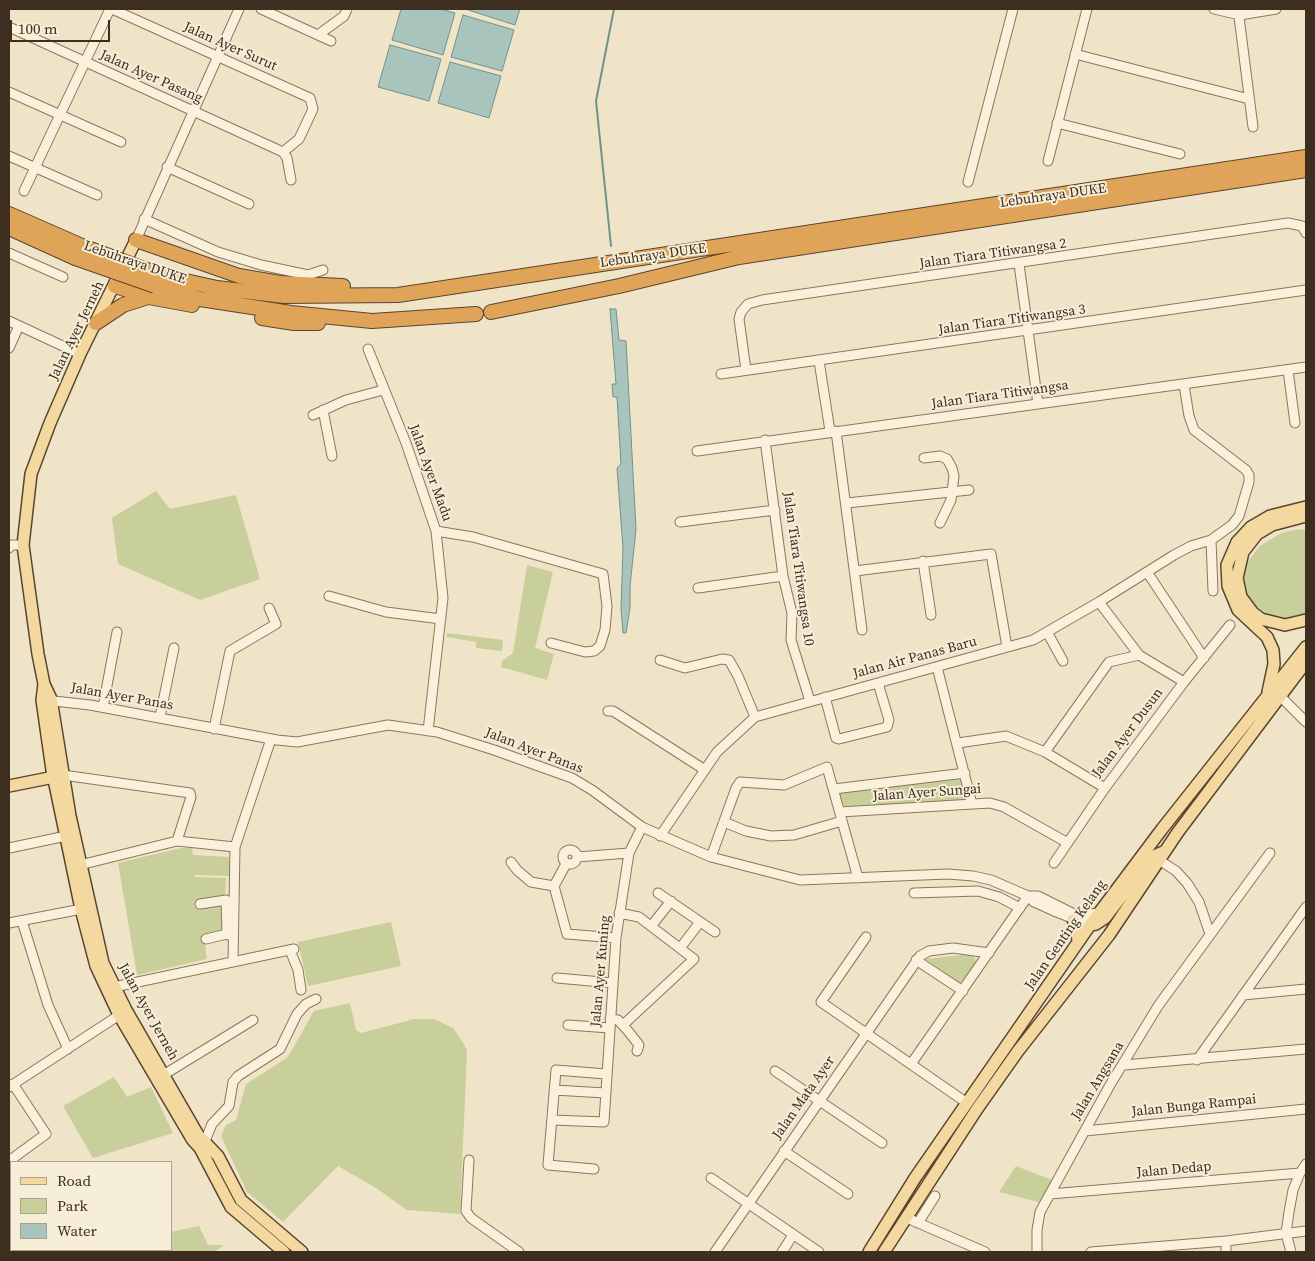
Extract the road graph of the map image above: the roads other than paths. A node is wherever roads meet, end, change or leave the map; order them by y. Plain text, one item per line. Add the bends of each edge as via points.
1 (111, 9) edge
2 (239, 9) edge
3 (262, 9) edge
4 (347, 9) edge
5 (1013, 9) edge
6 (1087, 9) edge
7 (1214, 9) edge
8 (1276, 9) edge
9 (1239, 12) edge
10 (9, 27) edge
11 (318, 35) junction
12 (331, 41) dead end
13 (1075, 54) junction
14 (216, 56) junction
15 (85, 62) junction
16 (9, 92) edge
17 (1249, 99) junction
18 (192, 111) junction
19 (60, 115) junction
20 (1057, 122) junction
21 (1254, 127) dead end
22 (121, 142) dead end
23 (283, 152) junction
24 (1180, 154) dead end
25 (9, 156) edge
26 (1306, 156) edge
27 (1048, 161) dead end
28 (167, 166) junction
29 (35, 168) junction
30 (1306, 170) edge
31 (290, 180) dead end
32 (968, 182) dead end
33 (24, 191) dead end
34 (97, 195) dead end
35 (249, 204) dead end
36 (9, 214) edge
37 (144, 220) junction
38 (9, 228) edge
39 (1306, 234) edge
40 (136, 240) junction
41 (79, 252) junction
42 (9, 253) edge
43 (1019, 264) junction
44 (322, 270) dead end
45 (63, 277) dead end
46 (480, 281) junction
47 (115, 286) junction
48 (156, 286) junction
49 (1306, 290) edge
50 (491, 312) dead end
51 (476, 314) dead end
52 (9, 321) edge
53 (96, 323) junction
54 (19, 326) junction
55 (1029, 331) junction
56 (9, 348) edge
57 (368, 349) dead end
58 (80, 354) junction
59 (818, 361) junction
60 (1306, 367) edge
61 (746, 370) junction
62 (1288, 370) junction
63 (721, 374) dead end
64 (1184, 385) junction
65 (383, 390) junction
66 (1038, 404) junction
67 (323, 410) junction
68 (313, 415) dead end
69 (1295, 423) dead end
70 (833, 431) junction
71 (765, 440) junction
72 (697, 450) dead end
73 (332, 456) dead end
74 (924, 458) dead end
75 (969, 490) dead end
76 (952, 492) junction
77 (847, 503) junction
78 (1306, 507) edge
79 (775, 510) junction
80 (1306, 516) edge
81 (680, 522) dead end
82 (940, 523) dead end
83 (436, 530) junction
84 (1211, 540) junction
85 (23, 545) junction
86 (9, 548) edge
87 (923, 562) junction
88 (855, 571) junction
89 (1147, 572) junction
90 (782, 576) junction
91 (698, 588) dead end
92 (1213, 591) dead end
93 (329, 596) dead end
94 (1099, 602) junction
95 (268, 608) dead end
96 (931, 615) dead end
97 (441, 619) junction
98 (1306, 620) edge
99 (1230, 625) dead end
100 (862, 630) dead end
101 (118, 632) dead end
102 (1047, 632) junction
103 (551, 643) dead end
104 (1007, 647) junction
105 (1306, 647) edge
106 (174, 648) dead end
107 (1139, 655) junction
108 (1204, 658) junction
109 (660, 660) dead end
110 (1063, 661) dead end
111 (1306, 662) edge
112 (937, 667) junction
113 (1184, 682) junction
114 (878, 683) junction
115 (1274, 694) junction
116 (825, 697) junction
117 (47, 700) junction
118 (810, 701) junction
119 (103, 707) junction
120 (608, 711) dead end
121 (160, 717) junction
122 (755, 717) junction
123 (1306, 722) edge
124 (214, 729) junction
125 (428, 731) junction
126 (270, 739) junction
127 (958, 743) junction
128 (1045, 752) junction
129 (705, 770) junction
130 (57, 772) junction
131 (965, 773) junction
132 (9, 778) edge
133 (9, 786) edge
134 (1105, 788) junction
135 (834, 789) junction
136 (972, 804) junction
137 (841, 816) junction
138 (724, 822) junction
139 (642, 827) junction
140 (70, 835) junction
141 (660, 836) junction
142 (177, 841) junction
143 (1066, 842) junction
144 (235, 847) junction
145 (9, 848) edge
146 (629, 853) junction
147 (1270, 853) dead end
148 (1161, 856) junction
149 (711, 857) junction
150 (511, 862) dead end
151 (1054, 863) dead end
152 (80, 865) junction
153 (858, 878) junction
154 (554, 886) junction
155 (658, 892) dead end
156 (914, 893) dead end
157 (1028, 896) junction
158 (671, 901) junction
159 (200, 904) dead end
160 (1306, 907) edge
161 (85, 908) junction
162 (1020, 908) junction
163 (619, 913) junction
164 (1098, 913) junction
165 (1072, 920) junction
166 (22, 921) junction
167 (700, 922) junction
168 (9, 923) edge
169 (652, 925) junction
170 (1090, 925) junction
171 (715, 932) dead end
172 (1210, 934) junction
173 (230, 935) junction
174 (866, 937) dead end
175 (616, 938) junction
176 (206, 939) dead end
177 (1078, 941) junction
178 (681, 948) junction
179 (989, 953) junction
180 (916, 960) junction
181 (233, 962) junction
182 (557, 978) dead end
183 (613, 983) junction
184 (114, 987) junction
185 (1306, 989) edge
186 (301, 990) dead end
187 (963, 991) junction
188 (1243, 995) junction
189 (316, 999) dead end
190 (123, 1013) junction
191 (253, 1020) dead end
192 (610, 1024) junction
193 (623, 1025) junction
194 (568, 1026) dead end
195 (866, 1033) junction
196 (68, 1049) junction
197 (1306, 1049) edge
198 (637, 1051) dead end
199 (1197, 1060) junction
200 (911, 1064) junction
201 (1124, 1065) junction
202 (774, 1071) dead end
203 (165, 1074) junction
204 (606, 1074) junction
205 (11, 1086) edge
206 (554, 1090) junction
207 (605, 1093) junction
208 (819, 1101) junction
209 (968, 1103) junction
210 (1306, 1109) edge
211 (552, 1120) junction
212 (1085, 1131) junction
213 (204, 1141) junction
214 (882, 1143) dead end
215 (784, 1151) junction
216 (9, 1160) edge
217 (470, 1160) dead end
218 (1306, 1164) edge
219 (594, 1169) dead end
220 (1300, 1173) junction
221 (712, 1178) dead end
222 (848, 1194) dead end
223 (1050, 1194) junction
224 (935, 1196) dead end
225 (747, 1204) junction
226 (907, 1218) junction
227 (918, 1223) junction
228 (1306, 1231) edge
229 (1286, 1233) junction
230 (793, 1235) junction
231 (1226, 1241) junction
232 (872, 1248) edge
233 (1163, 1250) edge
234 (284, 1252) edge
235 (302, 1252) edge
236 (519, 1252) edge
237 (715, 1252) edge
238 (782, 1252) edge
239 (819, 1252) edge
240 (884, 1252) edge
241 (985, 1252) edge
242 (1037, 1252) edge
243 (1091, 1252) edge
244 (1107, 1252) edge
245 (1226, 1252) edge
246 (1291, 1252) edge

1 - 14 street, Jalan Ayer Surut
1 - 15 street
2 - 14 street, Jalan Ayer Jerneh
3 - 11 street
4 - 11 street via 344,16
5 - 32 street
6 - 13 street
7 - 9 street
8 - 9 street
9 - 17 street
10 - 15 street, Jalan Ayer Pasang
11 - 12 street
13 - 17 street
13 - 20 street
14 - 18 street, Jalan Ayer Jerneh
14 - 23 street, Jalan Ayer Surut via 310,98 313,109 299,139
15 - 18 street, Jalan Ayer Pasang
15 - 19 street
16 - 19 street
17 - 21 street
18 - 23 street, Jalan Ayer Pasang
18 - 28 street, Jalan Ayer Jerneh
19 - 22 street
19 - 29 street
20 - 24 street
20 - 27 street
23 - 31 street
25 - 29 street
26 - 46 highway, Lebuhraya DUKE
28 - 35 street
28 - 37 street, Jalan Ayer Jerneh
29 - 33 street
29 - 34 street
30 - 50 highway, Lebuhraya DUKE via 739,257
36 - 41 highway, Lebuhraya DUKE
37 - 40 street, Jalan Ayer Jerneh
37 - 44 street via 244,260 308,275
38 - 41 highway, Lebuhraya DUKE
39 - 43 street, Jalan Tiara Titiwangsa 2 via 1302,226 1288,223
40 - 46 highway via 239,276 280,283 386,286
40 - 47 main road, Jalan Ayer Jerneh
41 - 48 highway, Lebuhraya DUKE, bridge
42 - 45 street
43 - 55 street
43 - 61 street, Jalan Tiara Titiwangsa 2 via 748,304 739,319
46 - 48 highway, Lebuhraya DUKE via 398,295 284,296 217,288
47 - 48 highway
47 - 53 main road, Jalan Ayer Jerneh
48 - 51 highway, Lebuhraya DUKE via 200,299 291,313 372,320
48 - 53 highway
49 - 55 street, Jalan Tiara Titiwangsa 3
52 - 54 street
53 - 58 main road, Jalan Ayer Jerneh
54 - 56 street
54 - 58 street
55 - 59 street, Jalan Tiara Titiwangsa 3
55 - 66 street
57 - 65 street, Jalan Ayer Madu
58 - 85 main road, Jalan Ayer Jerneh via 33,467
59 - 61 street, Jalan Tiara Titiwangsa 3
59 - 70 street
60 - 62 street, Jalan Tiara Titiwangsa
61 - 63 street, Jalan Tiara Titiwangsa 3
62 - 64 street, Jalan Tiara Titiwangsa
62 - 69 street
64 - 66 street, Jalan Tiara Titiwangsa
64 - 84 street, Jalan Air Panas Baru via 1194,430 1249,475 1240,516
65 - 67 street
65 - 83 street, Jalan Ayer Madu via 406,443
66 - 70 street, Jalan Tiara Titiwangsa
67 - 68 street
67 - 73 street
70 - 71 street, Jalan Tiara Titiwangsa
70 - 77 street
71 - 72 street, Jalan Tiara Titiwangsa
71 - 79 street, Jalan Tiara Titiwangsa 10
74 - 76 street via 935,456 947,460 954,476
75 - 76 street
76 - 77 street
76 - 82 street
77 - 88 street
78 - 115 main road via 1270,516 1251,527 1237,542 1227,565 1228,586 1238,610 1267,637 1273,650
79 - 81 street
79 - 90 street, Jalan Tiara Titiwangsa 10
80 - 98 main road via 1277,523 1257,534 1243,552 1236,578 1241,597 1261,619 1285,625
83 - 97 street, Jalan Ayer Madu via 442,573
83 - 103 street via 473,537 603,574 607,606 600,646 585,652
84 - 89 street, Jalan Air Panas Baru via 1191,546
84 - 92 street
85 - 86 street via 11,545
85 - 117 main road, Jalan Ayer Jerneh
87 - 88 street
87 - 96 street
87 - 104 street via 991,554
88 - 100 street
89 - 94 street, Jalan Air Panas Baru
89 - 108 street
90 - 91 street
90 - 118 street, Jalan Tiara Titiwangsa 10 via 792,613 791,640
93 - 97 street via 386,612
94 - 102 street, Jalan Air Panas Baru
94 - 107 street
95 - 124 street via 276,624 230,651
97 - 125 street, Jalan Ayer Madu
99 - 108 street, Jalan Ayer Dusun
101 - 119 street
102 - 104 street, Jalan Air Panas Baru via 1033,640
102 - 110 street
104 - 112 street, Jalan Air Panas Baru
105 - 115 main road, Jalan Genting Kelang
106 - 121 street
107 - 113 street
107 - 128 street via 1109,662
108 - 113 street, Jalan Ayer Dusun
109 - 122 street via 686,668 729,660
111 - 115 main road, Jalan Genting Kelang
112 - 114 street, Jalan Air Panas Baru
112 - 127 street
113 - 134 street, Jalan Ayer Dusun
114 - 116 street, Jalan Air Panas Baru
114 - 116 street via 889,720 887,727 836,738
115 - 123 street
115 - 148 main road, Jalan Genting Kelang
115 - 164 main road, Jalan Genting Kelang via 1162,829
116 - 118 street, Jalan Air Panas Baru
117 - 119 street, Jalan Ayer Panas
117 - 130 main road, Jalan Ayer Jerneh
118 - 122 street, Jalan Air Panas Baru
119 - 121 street, Jalan Ayer Panas
120 - 129 street via 613,711
121 - 124 street, Jalan Ayer Panas
122 - 129 street, Jalan Air Panas Baru via 727,741
124 - 126 street, Jalan Ayer Panas
125 - 126 street, Jalan Ayer Panas via 388,725 297,742
125 - 139 street, Jalan Ayer Panas via 454,736 572,778
126 - 144 street
127 - 128 street via 1006,736
127 - 131 street
128 - 134 street
129 - 141 street, Jalan Air Panas Baru
130 - 132 main road
130 - 133 main road
130 - 140 main road, Jalan Ayer Jerneh
130 - 142 street via 190,793
131 - 135 street
131 - 136 street
134 - 143 street, Jalan Ayer Dusun
135 - 137 street
135 - 138 street via 828,767 784,785 740,782
136 - 137 street, Jalan Ayer Sungai
136 - 143 street, Jalan Ayer Sungai via 990,803 1004,807
137 - 138 street, Jalan Ayer Sungai via 794,835 771,836
137 - 153 street
138 - 149 street
139 - 141 street, Jalan Ayer Panas
139 - 146 street, Jalan Ayer Kuning
140 - 145 street
140 - 152 main road, Jalan Ayer Jerneh
140 - 161 main road, Jalan Ayer Jerneh
141 - 149 street, Jalan Ayer Panas
142 - 144 street
142 - 152 street
143 - 151 street, Jalan Ayer Dusun
144 - 173 street
146 - 154 street via 577,856 573,850 566,851 562,857 566,864
146 - 163 street, Jalan Ayer Kuning
147 - 172 street, Jalan Angsana
148 - 170 main road via 1152,857 1105,918
148 - 172 street via 1199,902
148 - 226 main road, Jalan Genting Kelang via 1109,935 980,1105
149 - 153 street, Jalan Ayer Panas via 791,879
150 - 154 street via 531,882
152 - 161 main road, Jalan Ayer Jerneh
153 - 157 street, Jalan Ayer Panas via 973,876
154 - 175 street via 567,934
155 - 158 street
156 - 162 street via 978,892 999,897
157 - 162 street
157 - 164 street, Jalan Ayer Panas via 1038,896 1078,916
157 - 165 street, Jalan Ayer Panas
158 - 167 street
158 - 169 street
159 - 173 street via 226,900
160 - 188 street
161 - 166 street
161 - 184 main road, Jalan Ayer Jerneh
161 - 190 main road, Jalan Ayer Jerneh via 96,966
162 - 179 street
163 - 169 street via 639,917
163 - 175 street, Jalan Ayer Kuning
164 - 170 main road, Jalan Genting Kelang
165 - 170 street, Jalan Ayer Panas
165 - 177 main road via 1076,924
166 - 168 street
166 - 196 street via 48,1005
167 - 171 street
167 - 178 street
169 - 178 street
170 - 177 main road, Jalan Genting Kelang
172 - 201 street, Jalan Angsana via 1158,1006
173 - 176 street
173 - 181 street
174 - 195 street via 821,1002
175 - 183 street, Jalan Ayer Kuning
177 - 209 main road, Jalan Genting Kelang
178 - 193 street via 693,956 692,962
179 - 180 street via 953,948 929,951
179 - 187 street
180 - 187 street
180 - 195 street, Jalan Mata Ayer
181 - 184 street
181 - 186 street via 292,950
182 - 183 street
183 - 192 street, Jalan Ayer Kuning
184 - 190 main road, Jalan Ayer Jerneh
185 - 188 street
187 - 200 street
188 - 199 street
189 - 213 street via 297,1014 280,1049 233,1082 229,1106 212,1124
190 - 196 street
190 - 203 main road, Jalan Ayer Jerneh
190 - 234 main road, Jalan Ayer Jerneh via 231,1207
191 - 203 street
192 - 193 street
192 - 194 street
192 - 204 street, Jalan Ayer Kuning
193 - 198 street via 639,1046
195 - 200 street
195 - 208 street, Jalan Mata Ayer
196 - 205 street
197 - 199 street
199 - 201 street
200 - 209 street
201 - 212 street, Jalan Angsana
202 - 208 street
203 - 213 main road, Jalan Ayer Jerneh
204 - 206 street via 556,1070
204 - 207 street, Jalan Ayer Kuning
205 - 216 street via 46,1134
206 - 207 street
206 - 211 street
207 - 211 street, Jalan Ayer Kuning via 604,1122
208 - 214 street
208 - 215 street, Jalan Mata Ayer
209 - 232 main road, Jalan Genting Kelang via 915,1178
210 - 212 street, Jalan Bunga Rampai
211 - 219 street via 548,1165
212 - 223 street, Jalan Angsana
213 - 235 main road, Jalan Ayer Jerneh via 218,1156 241,1200
215 - 222 street
215 - 225 street, Jalan Mata Ayer
217 - 236 street via 466,1211
218 - 220 street
220 - 223 street, Jalan Dedap
220 - 229 street via 1293,1190
221 - 225 street
223 - 242 street, Jalan Angsana via 1040,1212
224 - 227 street
225 - 230 street
225 - 237 street, Jalan Mata Ayer
226 - 227 street
226 - 232 main road via 898,1219
226 - 240 main road, Jalan Genting Kelang
227 - 241 street
228 - 229 street
229 - 231 street
229 - 246 street
230 - 238 street
230 - 239 street
231 - 233 street
231 - 245 street
233 - 244 street
243 - 244 street

